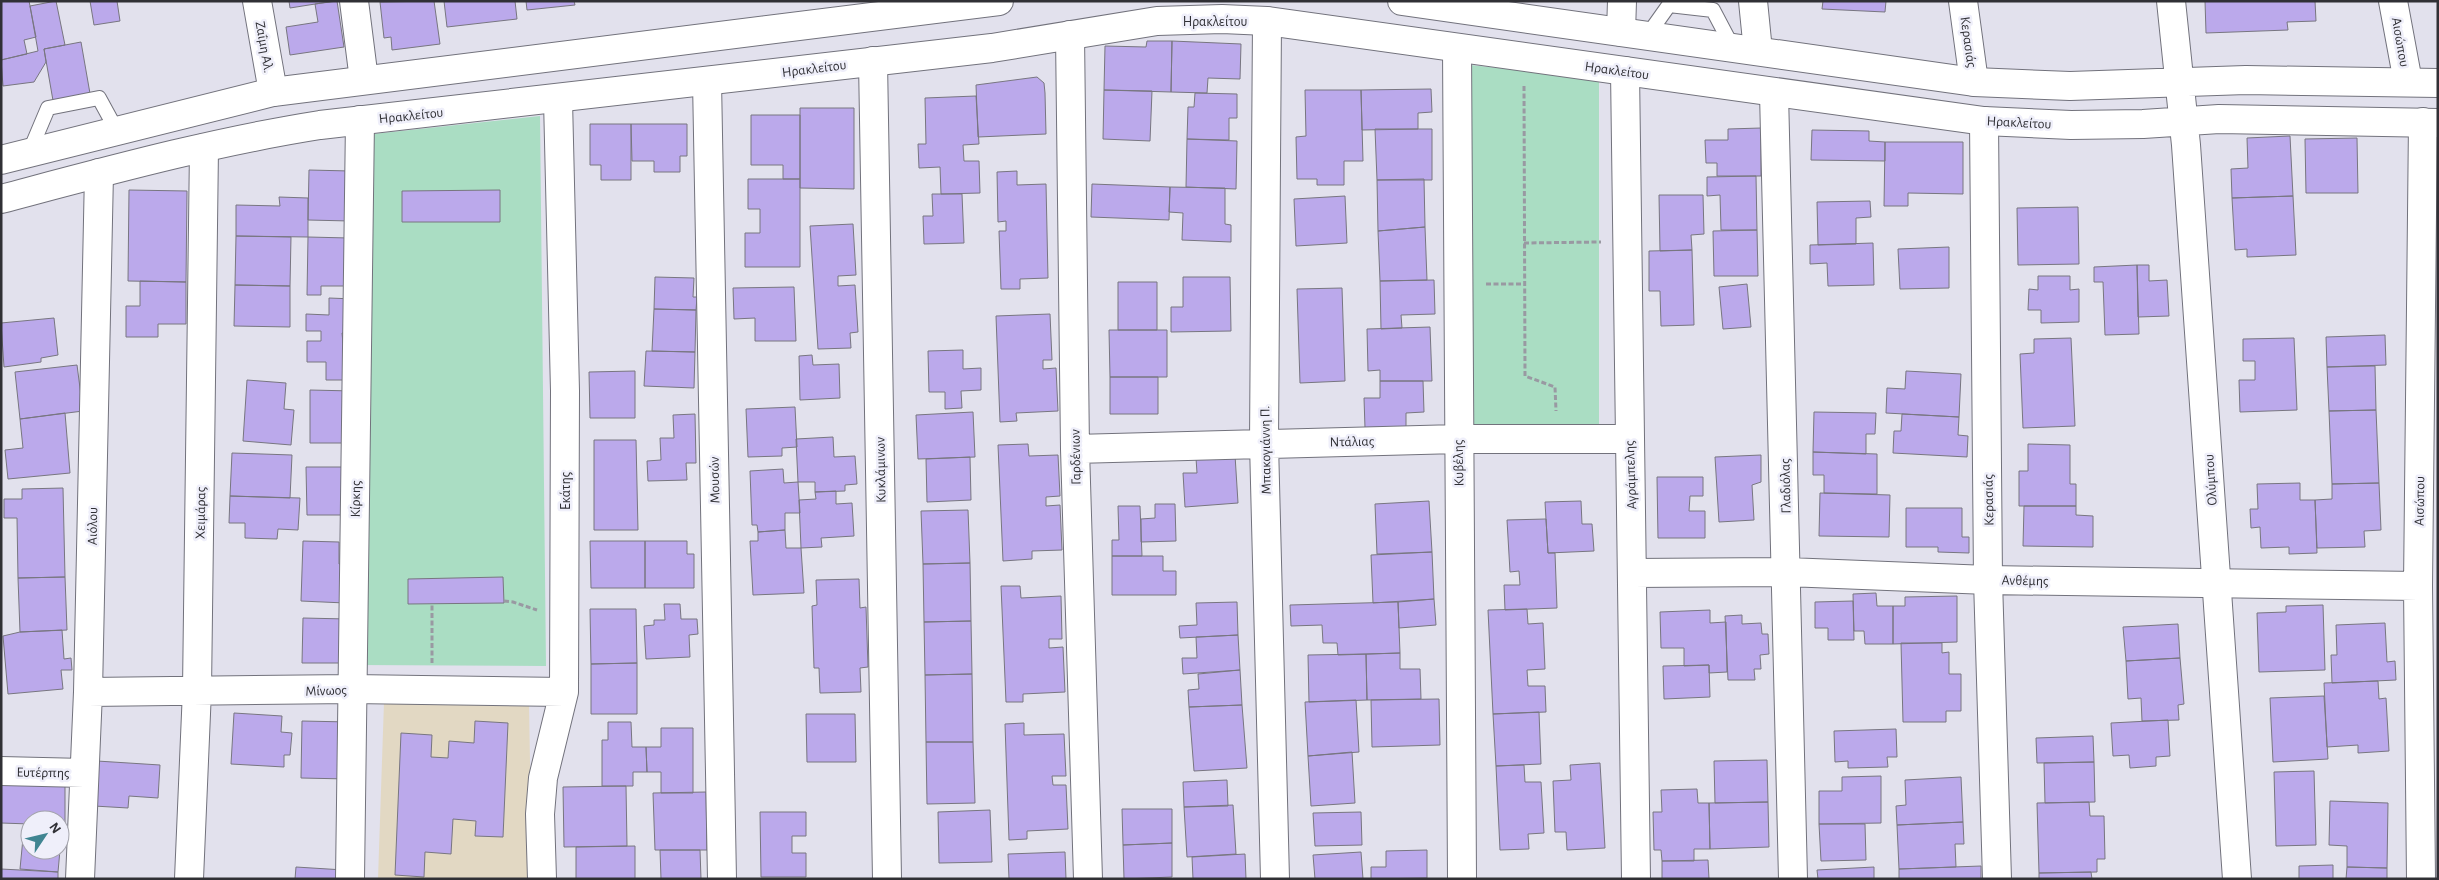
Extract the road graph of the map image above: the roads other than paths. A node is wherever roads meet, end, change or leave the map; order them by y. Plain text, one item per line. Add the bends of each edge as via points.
1 (257, 1) edge
2 (354, 1) edge
3 (999, 1) edge
4 (1402, 1) edge
5 (1622, 1) edge
6 (1753, 1) edge
7 (1963, 1) edge
8 (2171, 1) edge
9 (2393, 1) edge
10 (1455, 5) edge
11 (1259, 11) edge
12 (1634, 34) junction
13 (1070, 35) junction
14 (1457, 48) junction
15 (1745, 49) junction
16 (873, 61) junction
17 (1625, 72) junction
18 (364, 80) junction
19 (708, 82) junction
20 (1974, 82) junction
21 (2179, 82) junction
22 (2408, 82) junction
23 (2438, 83) edge
24 (274, 92) junction
25 (1774, 93) junction
26 (558, 100) junction
27 (360, 120) junction
28 (2184, 120) junction
29 (1984, 121) junction
30 (2430, 122) edge
31 (117, 131) junction
32 (204, 148) junction
33 (29, 153) junction
34 (1, 160) edge
35 (99, 173) junction
36 (1, 199) edge
37 (1458, 439) junction
38 (1629, 439) junction
39 (1264, 444) junction
40 (1075, 449) junction
41 (1787, 572) junction
42 (1633, 573) junction
43 (1988, 580) junction
44 (2217, 584) junction
45 (2418, 586) junction
46 (352, 689) junction
47 (198, 690) junction
48 (88, 692) junction
49 (564, 692) junction
50 (1, 771) edge
51 (84, 773) junction
52 (80, 879) edge
53 (190, 879) edge
54 (350, 879) edge
55 (542, 879) edge
56 (722, 879) edge
57 (888, 879) edge
58 (1088, 879) edge
59 (1275, 879) edge
60 (1462, 879) edge
61 (1636, 879) edge
62 (1793, 879) edge
63 (1997, 879) edge
64 (2237, 879) edge
65 (2421, 879) edge

1 - 24 street, Ζαΐμη Αλ.
2 - 18 street
3 - 18 street
4 - 10 street
5 - 12 street
6 - 15 street
7 - 20 street, Κερασιάς
8 - 21 street, Ολύμπου
9 - 22 street, Αισώπου
10 - 12 street
11 - 13 street, Ηρακλείτου via 1233,7 1180,12 1140,24
11 - 14 street, Ηρακλείτου
11 - 39 street, Μπακογιάννη Π.
12 - 15 street
13 - 16 street, Ηρακλείτου via 992,48
13 - 40 street, Γαρδένιων
14 - 17 street, Ηρακλείτου
14 - 37 street, Κυβέλης
15 - 20 street
16 - 19 street, Ηρακλείτου
16 - 57 street, Κυκλάμινων
17 - 25 street, Ηρακλείτου
17 - 38 street, Αγράμπελης
18 - 24 street
19 - 26 street, Ηρακλείτου
19 - 56 street, Μουσών
20 - 21 street via 2070,86
21 - 22 street
21 - 28 street, Ολύμπου
22 - 23 street
24 - 31 street
25 - 29 street, Ηρακλείτου
25 - 41 street, Γλαδιόλας
26 - 27 street, Ηρακλείτου
26 - 49 street, Εκάτης via 565,391
27 - 32 street, Ηρακλείτου via 266,134
27 - 46 street, Κίρκης
28 - 29 street, Ηρακλείτου via 2071,125
28 - 30 street, Ηρακλείτου
28 - 44 street, Ολύμπου
29 - 43 street, Κερασιάς
30 - 45 street, Αισώπου
31 - 33 street
31 - 33 lane via 99,98 48,108
32 - 35 street, Ηρακλείτου
32 - 47 street, Χειμάρας
33 - 34 street
35 - 36 street, Ηρακλείτου
35 - 48 street, Αιόλου
37 - 38 street, Ντάλιας
37 - 39 street, Ντάλιας
37 - 60 street, Κυβέλης
38 - 42 street, Αγράμπελης
39 - 40 street, Ντάλιας
39 - 59 street, Μπακογιάννη Π.
40 - 58 street, Γαρδένιων
41 - 42 street, Ανθέμης
41 - 43 street, Ανθέμης
41 - 62 street, Γλαδιόλας
42 - 61 street, Αγράμπελης
43 - 44 street, Ανθέμης
43 - 63 street, Κερασιάς
44 - 45 street, Ανθέμης
44 - 64 street, Ολύμπου
45 - 65 street, Αισώπου
46 - 47 street, Μίνωος
46 - 49 street, Μίνωος
46 - 54 street, Κίρκης
47 - 48 street, Μίνωος
47 - 53 street, Χειμάρας
48 - 51 street, Αιόλου
49 - 55 street, Εκάτης via 543,778 540,814
50 - 51 street, Ευτέρπης
51 - 52 street, Αιόλου

